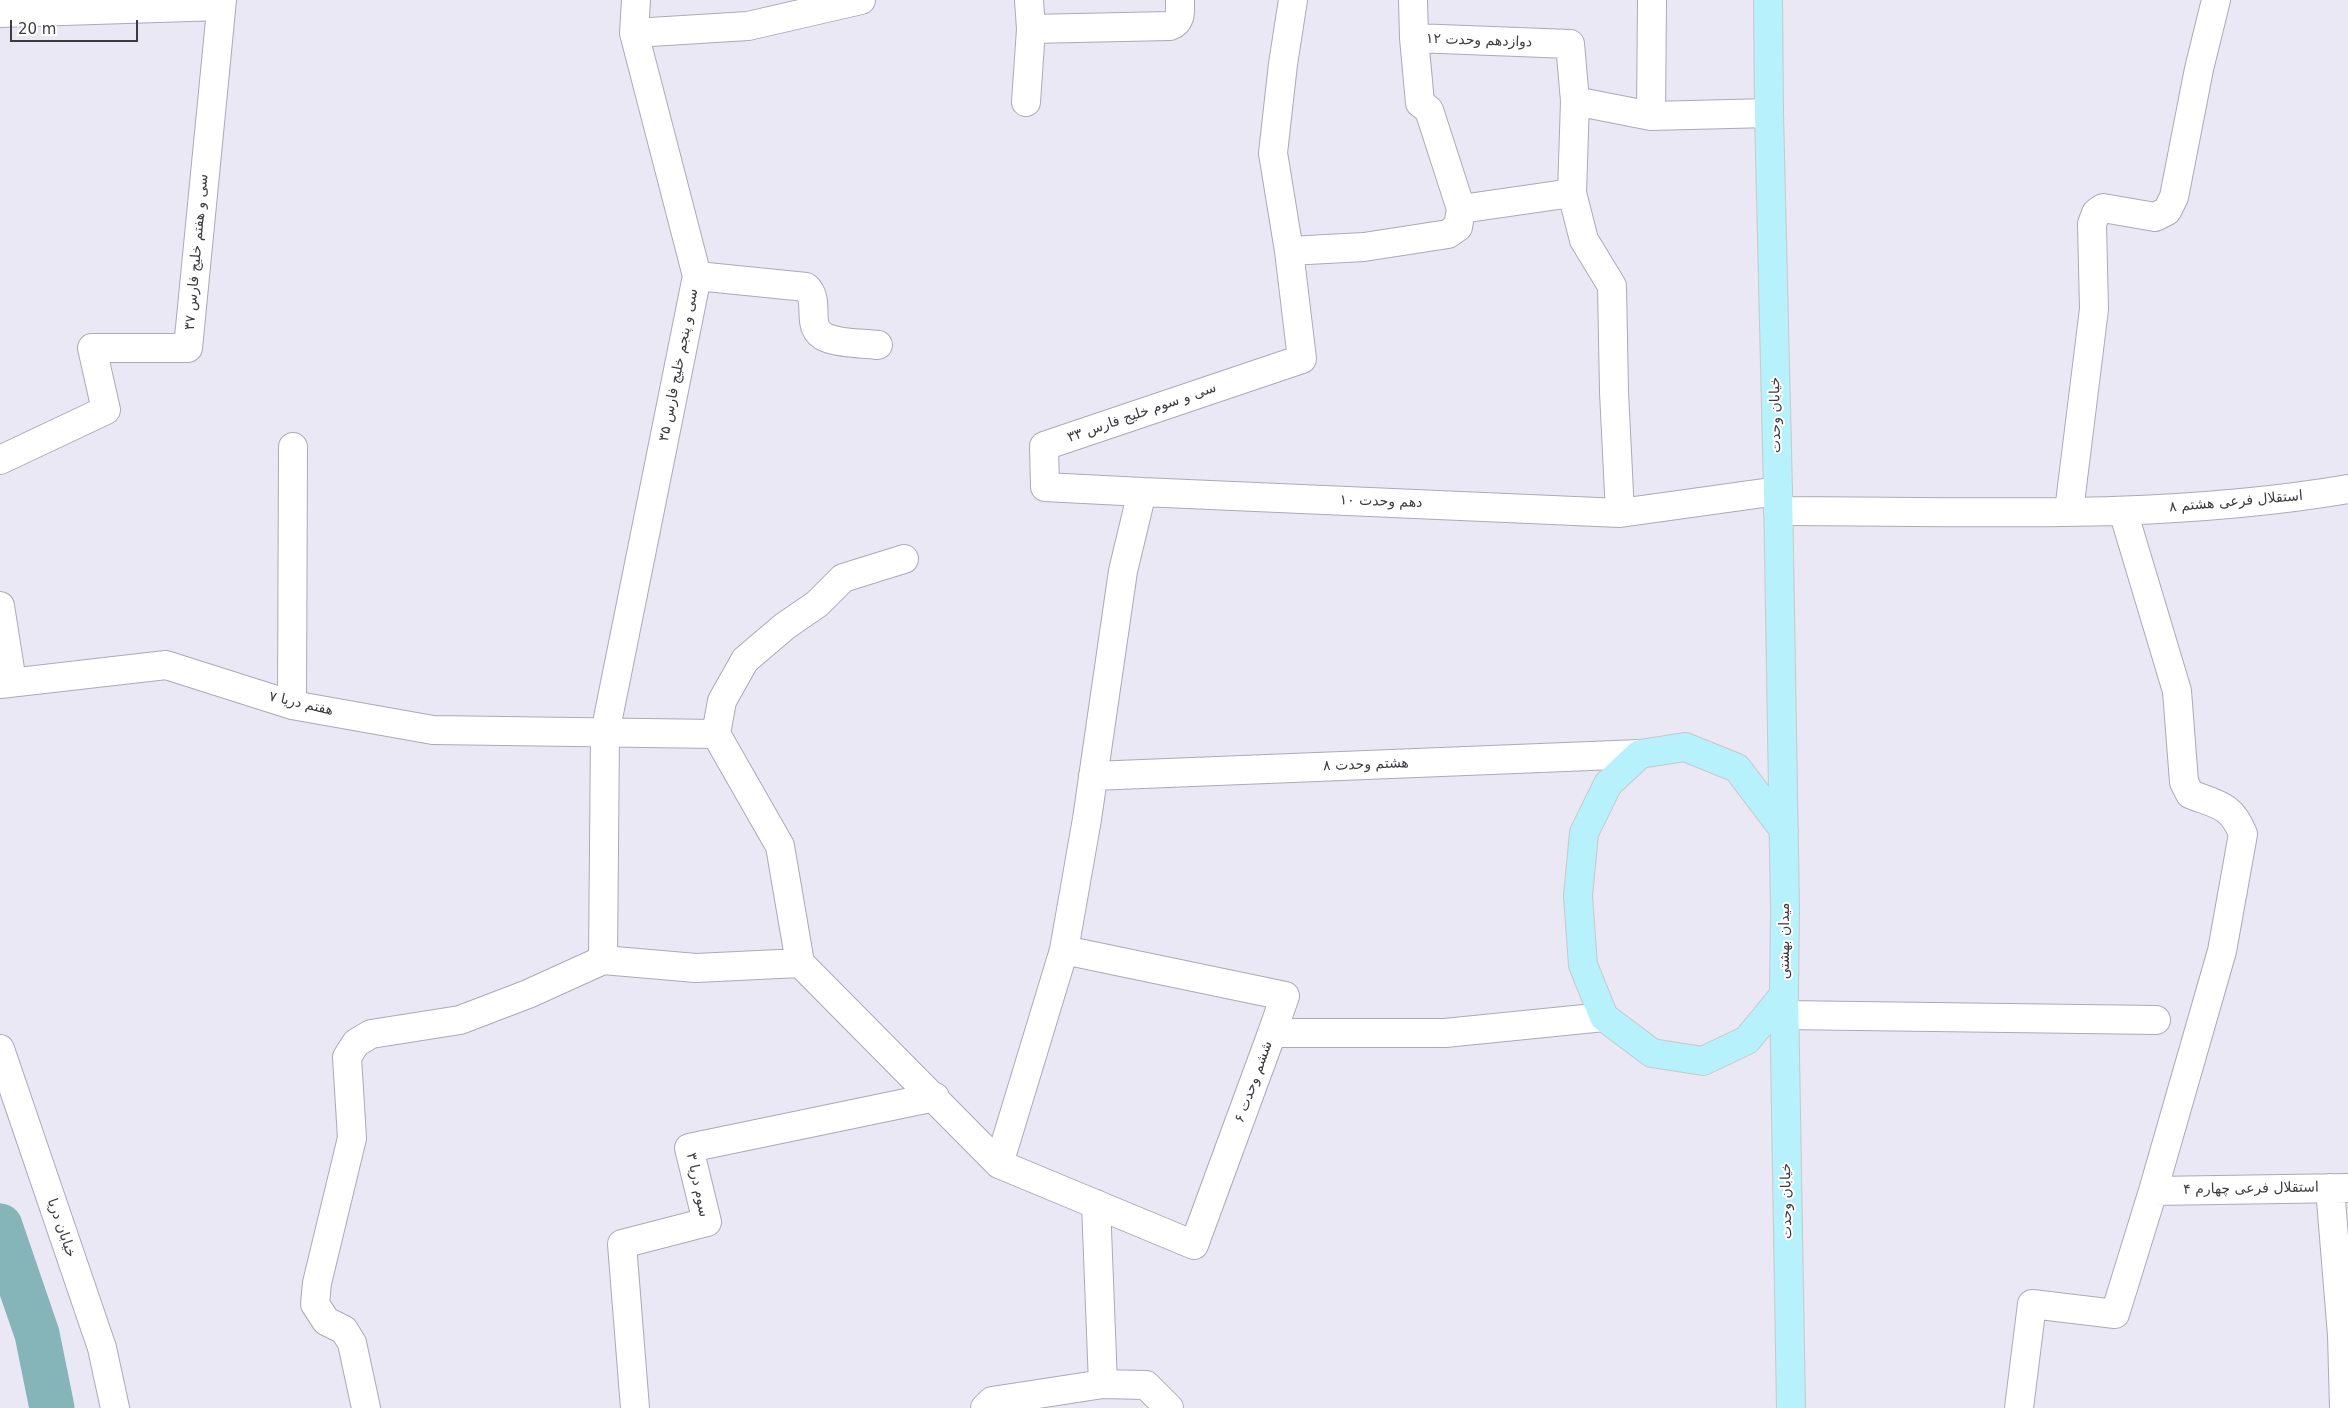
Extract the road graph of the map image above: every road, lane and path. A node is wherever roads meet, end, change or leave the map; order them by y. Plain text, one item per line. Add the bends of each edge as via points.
1 (636, 0) edge
2 (861, 0) edge
3 (1029, 0) edge
4 (1180, 0) edge
5 (1293, 0) edge
6 (1413, 0) edge
7 (1652, 0) edge
8 (1768, 0) edge
9 (2216, 0) edge
10 (221, 3) edge
11 (0, 13) edge
12 (1031, 30) junction
13 (634, 33) junction
14 (1414, 38) junction
15 (1575, 100) junction
16 (1026, 102) dead end
17 (1769, 113) junction
18 (1650, 116) junction
19 (1572, 193) junction
20 (1461, 209) junction
21 (1289, 251) junction
22 (697, 276) junction
23 (878, 345) dead end
24 (293, 447) dead end
25 (0, 460) edge
26 (2348, 489) edge
27 (1142, 492) junction
28 (1778, 501) junction
29 (2069, 511) junction
30 (2123, 511) junction
31 (1620, 513) junction
32 (904, 559) dead end
33 (0, 606) edge
34 (6, 683) edge
35 (292, 704) junction
36 (605, 733) junction
37 (716, 734) junction
38 (1640, 754) junction
39 (1093, 776) junction
40 (1784, 830) junction
41 (1064, 950) junction
42 (603, 960) junction
43 (800, 963) junction
44 (1784, 1005) junction
45 (1604, 1017) junction
46 (2156, 1020) dead end
47 (1272, 1033) junction
48 (0, 1049) edge
49 (935, 1097) junction
50 (999, 1164) junction
51 (2339, 1188) edge
52 (2153, 1191) junction
53 (1096, 1204) junction
54 (2345, 1335) edge
55 (1103, 1384) junction
56 (114, 1408) edge
57 (366, 1408) edge
58 (635, 1408) edge
59 (985, 1408) edge
60 (1169, 1408) edge
61 (1791, 1408) edge
62 (2019, 1408) edge
63 (2344, 1408) edge

1 - 13 street, سی و پنجم خلیج فارس ۳۵
2 - 13 street via 748,26
3 - 12 street
4 - 12 street via 1180,18 1170,26
5 - 21 street, سی و سوم خلیج فارس ۳۳ via 1273,152
6 - 14 street
7 - 18 street
8 - 17 main road, خیابان وحدت
9 - 29 street via 2174,197 2167,211 2155,218 2104,208 2096,212 2092,224 2094,309
10 - 11 street
10 - 25 street, سی و هفتم خلیج فارس ۳۷ via 188,348 92,348 106,410
12 - 16 street
13 - 22 street, سی و پنجم خلیج فارس ۳۵
14 - 15 street, دوازدهم وحدت ۱۲ via 1570,44
14 - 20 street, دوازدهم وحدت ۱۲ via 1420,103 1429,110
15 - 18 street
15 - 19 street
17 - 18 street
17 - 28 main road, خیابان وحدت
19 - 20 street
19 - 31 street via 1584,240 1612,286
20 - 21 street via 1458,227 1448,234 1364,247
21 - 27 street, سی و سوم خلیج فارس ۳۳ via 1302,359 1044,446 1044,487
22 - 23 street via 806,287 813,296 814,327 819,334 828,339
22 - 36 street, سی و پنجم خلیج فارس ۳۵
24 - 35 street
26 - 30 street, استقلال فرعی هشتم ۸ via 2296,498
27 - 31 street, دهم وحدت ۱۰
27 - 39 street via 1123,570
28 - 29 street, دهم وحدت ۱۰
28 - 31 street, دهم وحدت ۱۰
28 - 40 main road, خیابان وحدت
29 - 30 street, استقلال فرعی هشتم ۸
30 - 52 street via 2177,691 2184,782 2190,794 2221,806 2236,818 2243,834 2222,951
32 - 37 street via 843,578 817,604 745,660 722,701
33 - 34 street
34 - 35 street, هفتم دریا ۷ via 166,665
35 - 36 street, هفتم دریا ۷ via 433,730
36 - 37 street, هفتم دریا ۷
36 - 42 street, سی و پنجم خلیج فارس ۳۵
37 - 43 street via 780,846
38 - 39 street, هشتم وحدت ۸
38 - 40 main road via 1685,747 1737,768
38 - 45 main road via 1608,784 1584,833 1578,896 1583,965
39 - 41 street
40 - 44 main road, میدان بهشتی
41 - 47 street via 1285,996
41 - 50 street
42 - 43 street via 696,968
42 - 57 street via 460,1020 371,1034 356,1043 348,1057 352,1138 317,1283 315,1304 326,1322 344,1330 352,1343
43 - 49 street
44 - 45 main road, میدان بهشتی via 1747,1040 1702,1061 1652,1054
44 - 46 street
44 - 61 main road, خیابان وحدت
45 - 47 street, ششم وحدت ۶ via 1445,1033
47 - 53 street, ششم وحدت ۶ via 1194,1244
48 - 56 street, خیابان دریا via 102,1348
49 - 50 street
49 - 58 street, سوم دریا ۳ via 689,1148 708,1222 622,1244
50 - 53 street, ششم وحدت ۶
51 - 52 street, استقلال فرعی چهارم ۴
51 - 54 street
52 - 62 street via 2115,1314 2032,1304
53 - 55 street
54 - 63 street
55 - 59 street via 992,1401
55 - 60 street via 1146,1385

